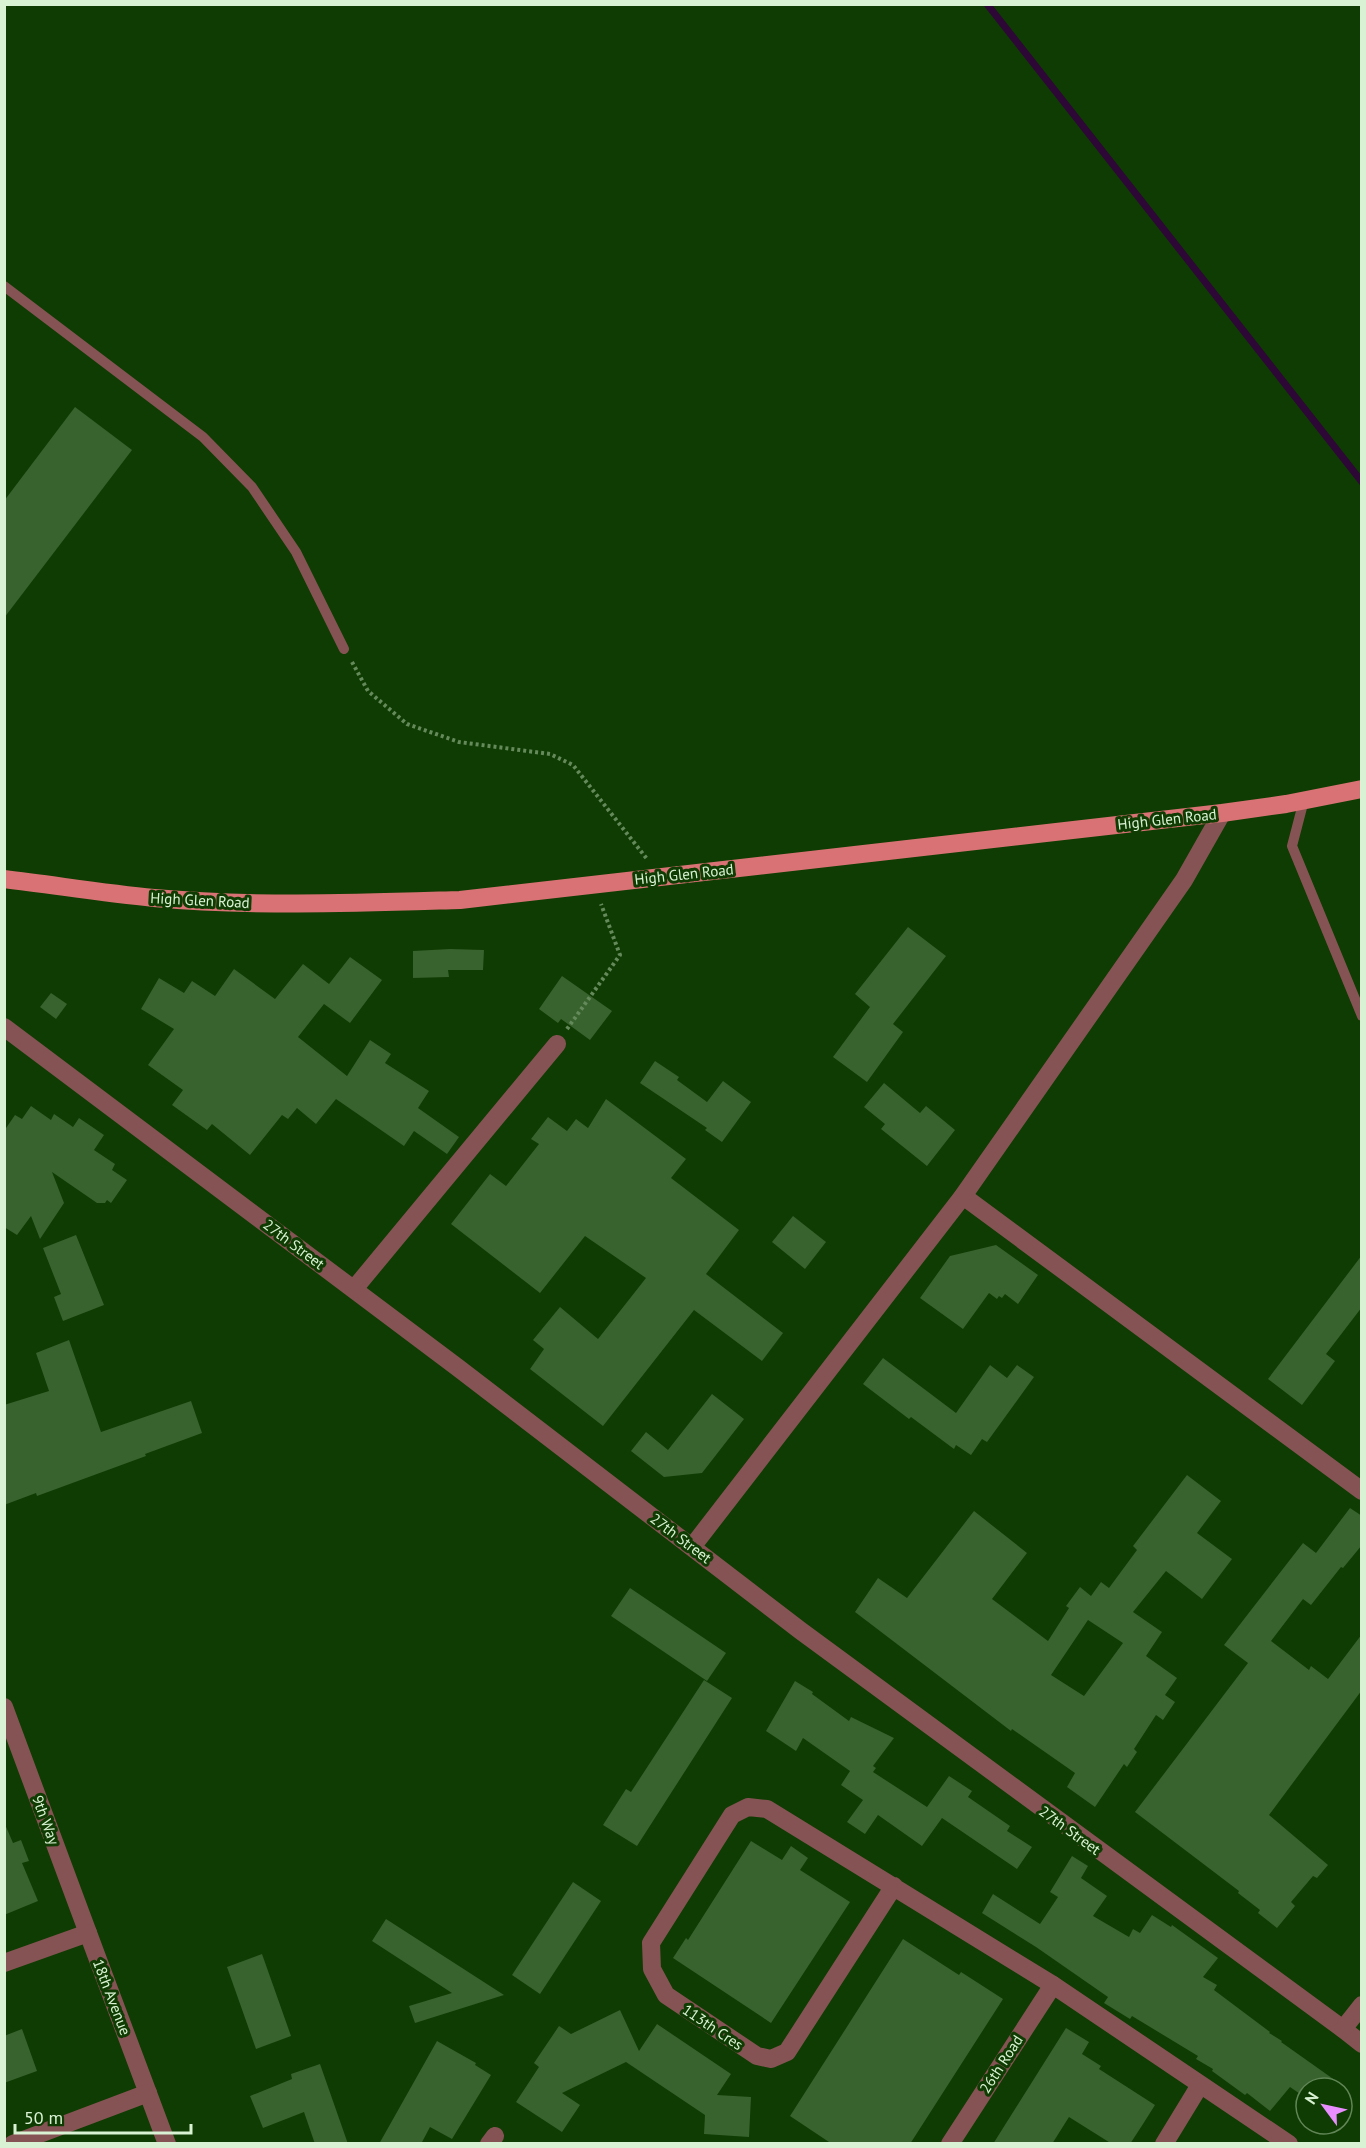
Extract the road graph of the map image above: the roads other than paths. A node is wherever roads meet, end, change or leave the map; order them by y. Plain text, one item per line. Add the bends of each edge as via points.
1 (4, 286) edge
2 (344, 650) road end
3 (1362, 789) edge
4 (1304, 800) junction
5 (1222, 813) junction
6 (4, 879) edge
7 (1362, 1016) edge
8 (4, 1027) edge
9 (556, 1044) road end
10 (963, 1196) junction
11 (354, 1289) junction
12 (1362, 1491) edge
13 (692, 1547) junction
14 (4, 1707) edge
15 (894, 1886) junction
16 (88, 1933) junction
17 (4, 1963) edge
18 (1053, 1985) junction
19 (1362, 2005) edge
20 (1343, 2029) junction
21 (1362, 2044) edge
22 (1200, 2085) junction
23 (148, 2092) junction
24 (13, 2144) edge
25 (167, 2144) edge
26 (950, 2144) edge
27 (1164, 2144) edge
28 (1289, 2144) edge

1 - 2 lane via 203,438 252,487 296,552
3 - 4 main road, High Glen Road
4 - 5 main road, High Glen Road
4 - 7 lane via 1292,846
5 - 6 main road, High Glen Road via 460,900 252,903 155,898
5 - 10 street via 1184,880
8 - 11 street, 27th Street
9 - 11 street
10 - 12 street
10 - 13 street
11 - 13 street, 27th Street
13 - 20 street, 27th Street
14 - 16 street, 9th Way
15 - 15 street, 113th Cres via 767,1809 748,1807 732,1815 651,1943 652,1969 666,1995 757,2056 771,2059 787,2052
15 - 18 street
16 - 17 street
16 - 23 street, 18th Avenue
18 - 22 street
18 - 26 street, 26th Road
19 - 20 street
20 - 21 street, 27th Street
22 - 27 street
22 - 28 street
23 - 24 street
23 - 25 street, 18th Avenue

